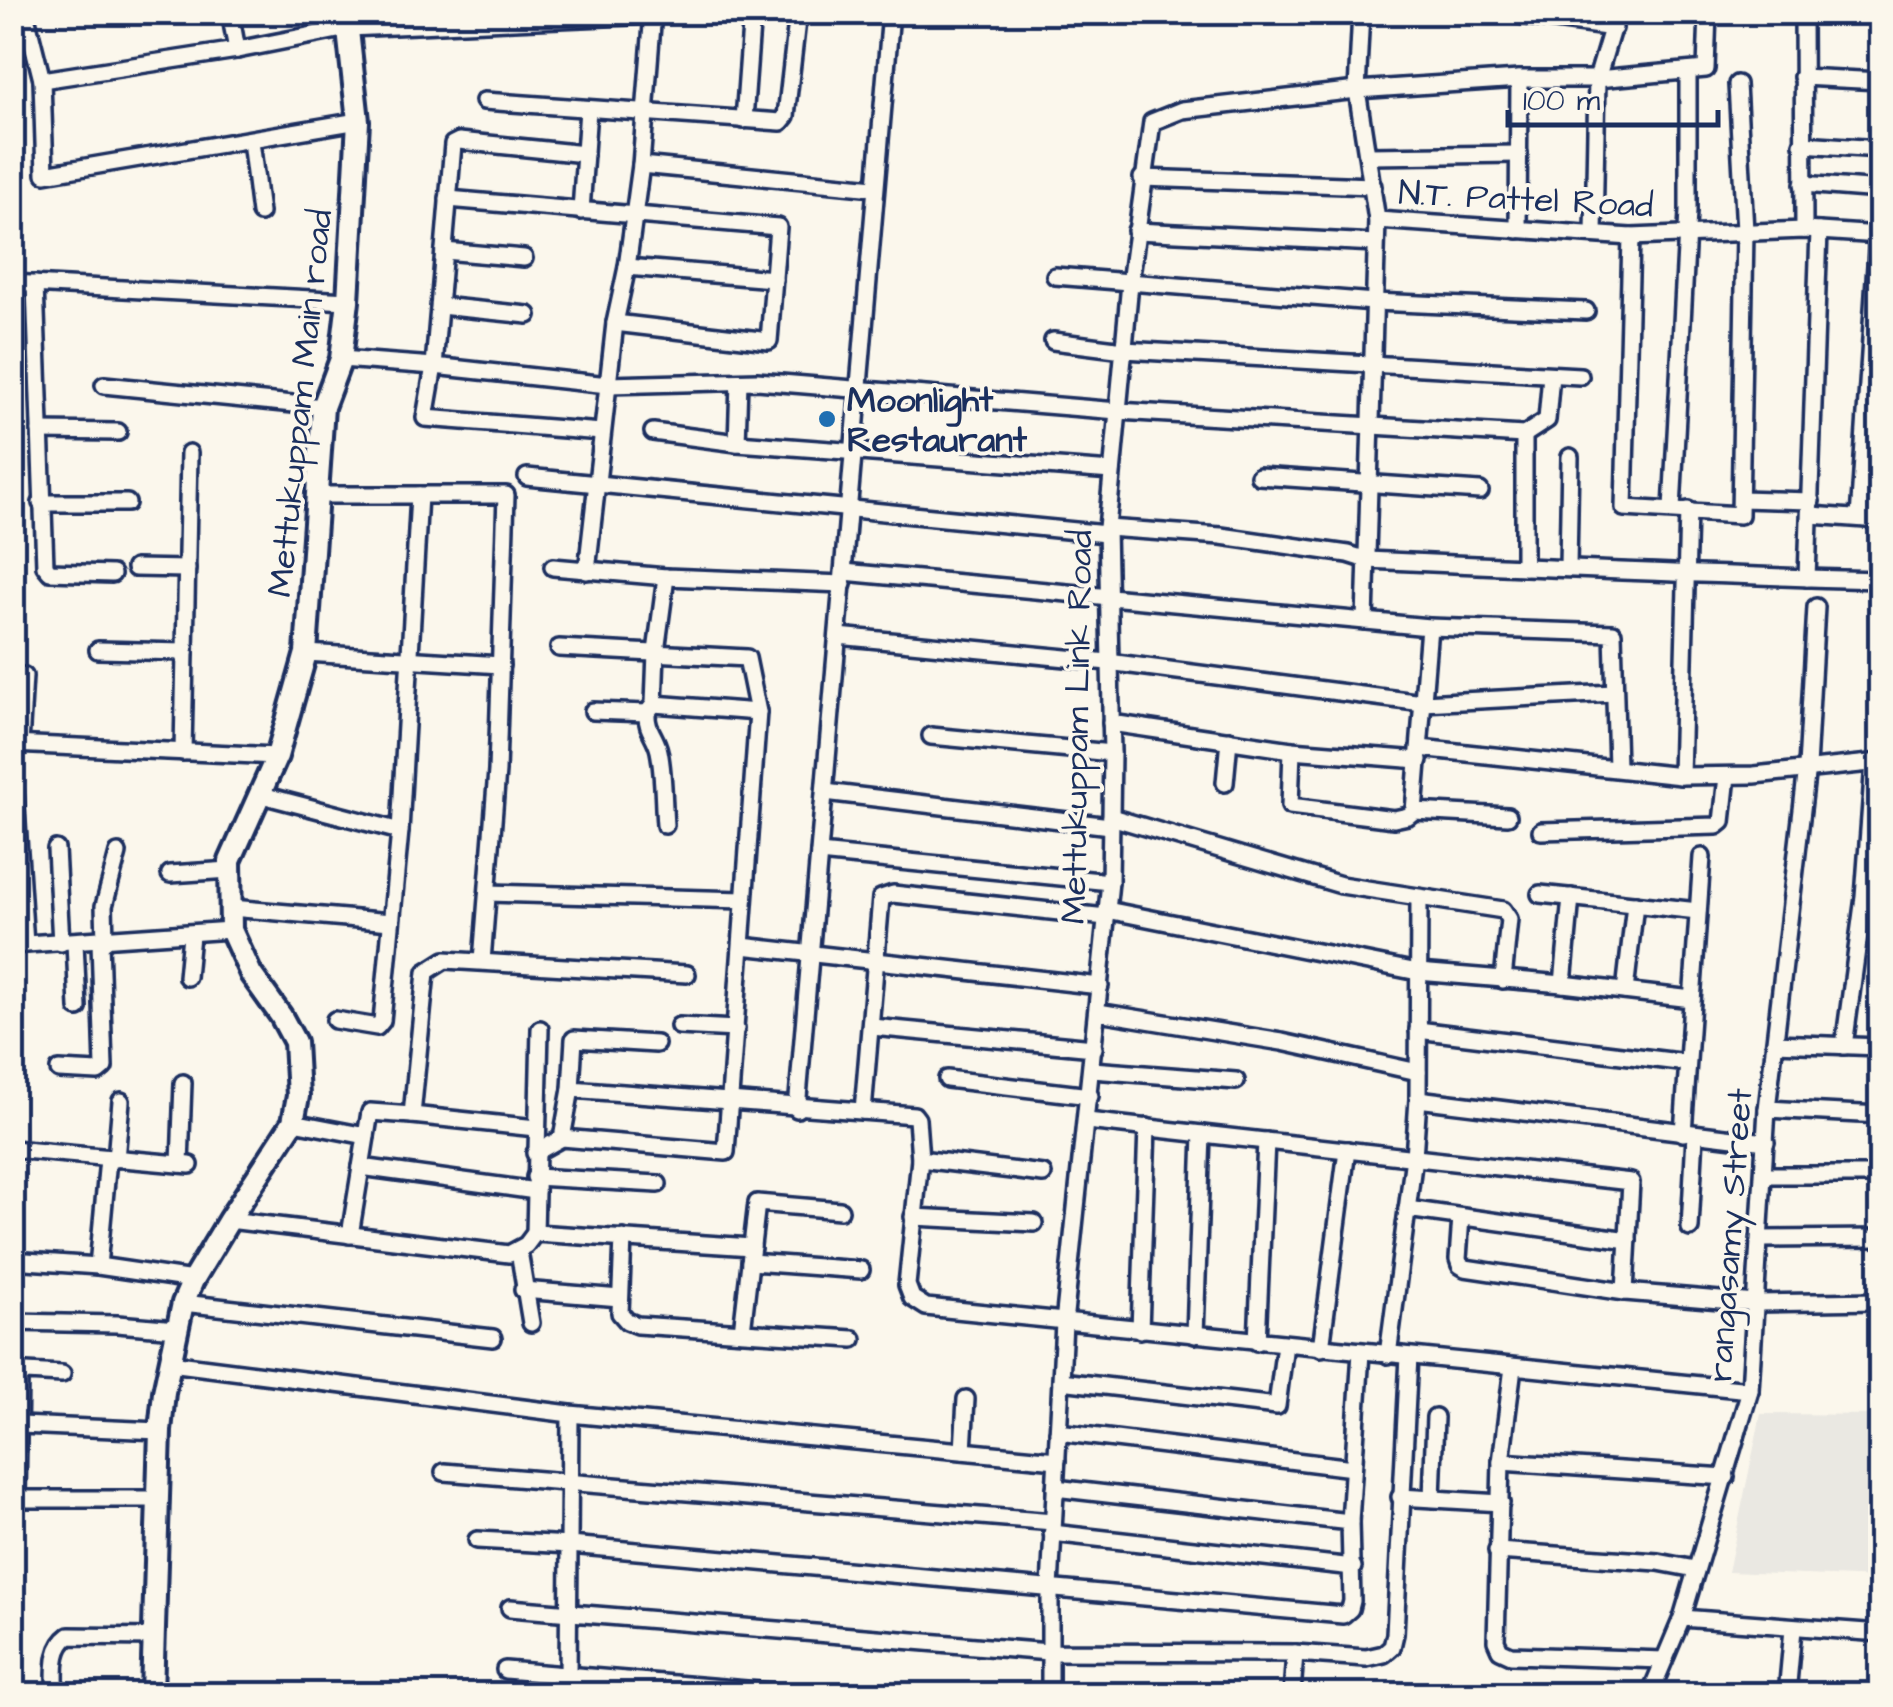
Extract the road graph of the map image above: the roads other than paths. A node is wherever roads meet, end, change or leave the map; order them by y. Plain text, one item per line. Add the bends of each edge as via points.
1 (25, 12) edge
2 (230, 12) edge
3 (752, 12) edge
4 (798, 12) edge
5 (891, 12) edge
6 (1361, 12) edge
7 (1498, 12) edge
8 (1708, 12) edge
9 (1803, 12) edge
10 (653, 14) edge
11 (589, 15) edge
12 (492, 16) edge
13 (424, 18) edge
14 (347, 20) edge
15 (1616, 20) edge
16 (237, 50) junction
17 (1688, 72) junction
18 (1802, 77) junction
19 (1596, 78) junction
20 (1519, 79) junction
21 (42, 80) junction
22 (1880, 81) edge
23 (1737, 84) dead end
24 (1357, 90) junction
25 (484, 101) dead end
26 (588, 109) junction
27 (645, 114) junction
28 (744, 120) junction
29 (358, 121) junction
30 (251, 141) junction
31 (1802, 144) junction
32 (1880, 150) edge
33 (585, 154) junction
34 (1519, 154) junction
35 (1369, 156) junction
36 (640, 165) junction
37 (1142, 178) junction
38 (1803, 184) junction
39 (1372, 186) junction
40 (874, 188) junction
41 (1880, 190) edge
42 (448, 199) junction
43 (581, 211) junction
44 (260, 213) dead end
45 (634, 216) junction
46 (1377, 220) junction
47 (1518, 230) junction
48 (1136, 231) junction
49 (1745, 231) junction
50 (1811, 231) junction
51 (1594, 234) junction
52 (1879, 235) edge
53 (1685, 236) junction
54 (1631, 237) junction
55 (1376, 242) junction
56 (444, 252) junction
57 (524, 258) dead end
58 (627, 267) junction
59 (1054, 276) dead end
60 (774, 280) junction
61 (12, 283) edge
62 (1130, 283) junction
63 (35, 284) junction
64 (348, 300) junction
65 (1374, 302) junction
66 (440, 306) junction
67 (1586, 311) dead end
68 (528, 314) dead end
69 (615, 324) junction
70 (1053, 341) dead end
71 (1124, 350) junction
72 (341, 359) junction
73 (1372, 365) junction
74 (434, 366) junction
75 (1551, 375) junction
76 (1580, 376) dead end
77 (738, 382) junction
78 (104, 385) dead end
79 (608, 385) junction
80 (860, 388) junction
81 (324, 407) junction
82 (1118, 412) junction
83 (1370, 426) junction
84 (40, 431) junction
85 (118, 432) dead end
86 (602, 432) junction
87 (653, 432) dead end
88 (1524, 435) junction
89 (737, 443) junction
90 (854, 452) junction
91 (189, 453) dead end
92 (1570, 457) dead end
93 (1112, 471) junction
94 (1259, 476) dead end
95 (527, 477) dead end
96 (597, 484) junction
97 (1369, 484) junction
98 (1480, 491) dead end
99 (317, 494) junction
100 (418, 494) junction
101 (1741, 499) junction
102 (127, 503) dead end
103 (850, 508) junction
104 (1811, 508) junction
105 (42, 509) junction
106 (1680, 510) junction
107 (1859, 518) junction
108 (1880, 520) edge
109 (1107, 531) junction
110 (1367, 560) junction
111 (135, 568) dead end
112 (553, 568) dead end
113 (1524, 568) junction
114 (1568, 568) junction
115 (186, 569) junction
116 (587, 571) junction
117 (112, 574) dead end
118 (1684, 576) junction
119 (666, 577) junction
120 (843, 578) junction
121 (1808, 578) junction
122 (1880, 580) edge
123 (1108, 596) junction
124 (1816, 607) dead end
125 (1365, 621) junction
126 (1429, 627) junction
127 (838, 636) junction
128 (559, 648) dead end
129 (98, 650) dead end
130 (185, 652) junction
131 (656, 652) junction
132 (306, 653) junction
133 (411, 659) junction
134 (1108, 662) junction
135 (501, 664) junction
136 (24, 676) dead end
137 (1614, 693) junction
138 (1423, 703) junction
139 (651, 708) junction
140 (593, 712) dead end
141 (758, 712) junction
142 (1111, 722) junction
143 (931, 736) dead end
144 (1229, 740) junction
145 (16, 744) edge
146 (1292, 750) junction
147 (183, 752) junction
148 (1112, 753) junction
149 (1420, 754) junction
150 (277, 756) junction
151 (1877, 762) edge
152 (1617, 767) junction
153 (1807, 767) junction
154 (1681, 776) junction
155 (1727, 776) junction
156 (1224, 783) dead end
157 (15, 792) edge
158 (824, 792) junction
159 (258, 794) junction
160 (1414, 811) junction
161 (1508, 816) dead end
162 (1110, 822) junction
163 (665, 825) dead end
164 (1540, 830) dead end
165 (400, 831) junction
166 (56, 850) dead end
167 (118, 853) dead end
168 (819, 853) junction
169 (1702, 856) dead end
170 (230, 870) junction
171 (170, 874) dead end
172 (1110, 882) junction
173 (490, 893) junction
174 (1540, 894) dead end
175 (1571, 897) junction
176 (1419, 898) junction
177 (744, 900) junction
178 (1635, 904) junction
179 (231, 908) junction
180 (1698, 911) junction
181 (1107, 914) junction
182 (391, 922) junction
183 (231, 930) junction
184 (192, 935) junction
185 (102, 941) junction
186 (68, 942) junction
187 (19, 945) edge
188 (742, 946) junction
189 (810, 954) junction
190 (482, 961) junction
191 (877, 962) junction
192 (1418, 972) junction
193 (687, 974) dead end
194 (187, 977) dead end
195 (1502, 980) junction
196 (1563, 984) junction
197 (1100, 986) junction
198 (1625, 991) junction
199 (1692, 1000) junction
200 (78, 1008) dead end
201 (1098, 1012) junction
202 (335, 1020) dead end
203 (679, 1026) dead end
204 (872, 1027) junction
205 (736, 1029) junction
206 (540, 1030) dead end
207 (1418, 1030) junction
208 (1775, 1043) junction
209 (656, 1044) dead end
210 (1844, 1046) junction
211 (1880, 1047) edge
212 (1094, 1048) junction
213 (1687, 1063) junction
214 (59, 1070) dead end
215 (1092, 1070) junction
216 (1418, 1072) junction
217 (946, 1079) dead end
218 (1236, 1081) dead end
219 (184, 1082) dead end
220 (571, 1089) junction
221 (1090, 1096) junction
222 (1418, 1099) junction
223 (121, 1101) dead end
224 (730, 1101) junction
225 (797, 1109) junction
226 (1767, 1109) junction
227 (863, 1111) junction
228 (412, 1115) junction
229 (1880, 1115) edge
230 (1087, 1121) junction
231 (293, 1122) junction
232 (536, 1128) junction
233 (1146, 1128) junction
234 (1202, 1134) junction
235 (1689, 1134) junction
236 (366, 1136) junction
237 (562, 1138) junction
238 (1266, 1141) junction
239 (1766, 1142) junction
240 (12, 1149) edge
241 (1347, 1150) junction
242 (535, 1153) junction
243 (1414, 1157) junction
244 (112, 1159) junction
245 (920, 1159) junction
246 (361, 1167) junction
247 (1043, 1174) dead end
248 (1764, 1175) junction
249 (1880, 1175) edge
250 (536, 1184) junction
251 (658, 1184) dead end
252 (1407, 1209) junction
253 (840, 1210) dead end
254 (1461, 1216) junction
255 (913, 1218) junction
256 (228, 1220) junction
257 (1034, 1222) dead end
258 (1690, 1228) dead end
259 (534, 1233) junction
260 (350, 1235) junction
261 (623, 1238) junction
262 (1880, 1238) edge
263 (1760, 1239) junction
264 (1628, 1240) junction
265 (518, 1251) junction
266 (751, 1254) junction
267 (12, 1260) edge
268 (98, 1266) junction
269 (861, 1270) dead end
270 (192, 1280) junction
271 (523, 1290) junction
272 (1625, 1292) junction
273 (620, 1298) junction
274 (1880, 1301) edge
275 (183, 1303) junction
276 (1756, 1303) junction
277 (12, 1322) edge
278 (531, 1323) dead end
279 (1064, 1323) junction
280 (176, 1330) junction
281 (1140, 1330) junction
282 (742, 1331) junction
283 (1196, 1336) junction
284 (493, 1338) dead end
285 (853, 1339) dead end
286 (1257, 1342) junction
287 (1285, 1344) junction
288 (1321, 1348) junction
289 (1361, 1352) junction
290 (1388, 1355) junction
291 (1410, 1356) junction
292 (170, 1363) junction
293 (1512, 1366) junction
294 (62, 1374) dead end
295 (1061, 1380) junction
296 (1750, 1390) junction
297 (966, 1399) dead end
298 (570, 1414) junction
299 (1435, 1417) dead end
300 (20, 1425) junction
301 (160, 1431) junction
302 (1058, 1432) junction
303 (964, 1451) junction
304 (1056, 1460) junction
305 (1501, 1462) junction
306 (1353, 1468) junction
307 (444, 1472) dead end
308 (1726, 1477) junction
309 (568, 1482) junction
310 (1055, 1488) junction
311 (1400, 1497) junction
312 (1432, 1498) junction
313 (15, 1499) edge
314 (159, 1500) junction
315 (1502, 1503) junction
316 (1350, 1522) junction
317 (1053, 1528) junction
318 (477, 1540) dead end
319 (570, 1545) junction
320 (1497, 1552) junction
321 (1353, 1568) junction
322 (1695, 1569) junction
323 (1050, 1588) junction
324 (510, 1608) dead end
325 (569, 1614) junction
326 (1682, 1618) junction
327 (1793, 1629) junction
328 (1880, 1634) edge
329 (153, 1637) junction
330 (1049, 1652) junction
331 (1295, 1653) junction
332 (1664, 1660) junction
333 (505, 1670) dead end
334 (568, 1676) junction
335 (729, 1693) edge
336 (55, 1694) edge
337 (152, 1694) edge
338 (796, 1694) edge
339 (1050, 1694) edge
340 (1292, 1694) edge
341 (1650, 1694) edge
342 (1787, 1694) edge

1 - 21 street
2 - 16 street
3 - 28 street
4 - 28 street via 786,118
5 - 40 street
6 - 24 street, N.T. Pattel Road
7 - 15 street
8 - 17 street via 1706,68
9 - 18 street
10 - 11 street
10 - 27 street
11 - 12 street
12 - 13 street
13 - 14 street
14 - 16 street
14 - 29 main road, Mettukuppam Main road
15 - 19 street
16 - 21 street
17 - 19 street
17 - 53 street
18 - 22 street
18 - 31 street
19 - 20 street
19 - 51 street
20 - 24 street
20 - 34 street
21 - 30 street via 45,174
23 - 49 street
24 - 35 street, N.T. Pattel Road
24 - 37 street, Mettukuppam Link Road via 1157,118 1148,132
25 - 26 street
26 - 27 street
26 - 33 street
27 - 28 street
27 - 36 street
29 - 30 street
29 - 64 main road, Mettukuppam Main road
30 - 44 street
31 - 32 street
31 - 38 street
33 - 42 street via 455,142
33 - 43 street
34 - 35 street
34 - 47 street
35 - 39 street, N.T. Pattel Road
36 - 40 street
36 - 45 street
37 - 39 street
37 - 48 street, Mettukuppam Link Road
38 - 41 street
38 - 50 street
39 - 46 street, N.T. Pattel Road
40 - 80 street
42 - 43 street
42 - 56 street
43 - 45 street
45 - 58 street
45 - 60 street via 778,227
46 - 47 street, N.T. Pattel Road
46 - 55 street
47 - 51 street, N.T. Pattel Road
48 - 55 street
48 - 62 street, Mettukuppam Link Road
49 - 50 street, N.T. Pattel Road
49 - 53 street, N.T. Pattel Road
49 - 101 street
50 - 52 street, N.T. Pattel Road
50 - 104 street
51 - 54 street, N.T. Pattel Road
52 - 107 street
53 - 54 street, N.T. Pattel Road
53 - 106 street
54 - 106 street via 1624,508
55 - 65 street
56 - 57 street
56 - 66 street
58 - 60 street
58 - 69 street
59 - 62 street
60 - 69 street via 769,340
61 - 63 street
62 - 65 street
62 - 71 street, Mettukuppam Link Road
63 - 64 street
63 - 84 street
64 - 72 main road, Mettukuppam Main road
65 - 67 street
65 - 73 street
66 - 68 street
66 - 74 street
69 - 79 street
70 - 71 street
71 - 73 street
71 - 82 street, Mettukuppam Link Road
72 - 74 street
72 - 81 main road, Mettukuppam Main road
73 - 75 street
73 - 83 street
74 - 79 street
74 - 86 street via 423,424
75 - 76 street
75 - 88 street via 1547,420
77 - 79 street
77 - 80 street
77 - 89 street
78 - 81 street
79 - 86 street
80 - 82 street
80 - 90 street
81 - 99 main road, Mettukuppam Main road
82 - 83 street
82 - 93 street, Mettukuppam Link Road
83 - 88 street
83 - 97 street
84 - 85 street
84 - 105 street
86 - 96 street
87 - 89 street
88 - 113 street
89 - 90 street
90 - 93 street
90 - 103 street
91 - 115 street
92 - 114 street
93 - 109 street, Mettukuppam Link Road
94 - 97 street
95 - 96 street
96 - 103 street
96 - 116 street
97 - 98 street
97 - 110 street
99 - 100 street
99 - 132 main road, Mettukuppam Main road
100 - 133 street
100 - 135 street via 506,494
101 - 104 street
101 - 106 street via 1740,515
102 - 105 street
103 - 109 street
103 - 120 street
104 - 107 street
104 - 121 street
105 - 117 street via 47,570
106 - 118 street
107 - 108 street
109 - 110 street via 1221,536
109 - 123 street, Mettukuppam Link Road
110 - 113 street
110 - 125 street
111 - 115 street
112 - 116 street
113 - 114 street
114 - 118 street
115 - 130 street
116 - 119 street
118 - 121 street
118 - 154 street
119 - 120 street
119 - 131 street
120 - 123 street
120 - 127 street
121 - 122 street
123 - 125 street
123 - 134 street, Mettukuppam Link Road
124 - 153 street, rangasamy Street
125 - 126 street
126 - 137 street via 1613,633
126 - 138 street
127 - 134 street
127 - 158 street
128 - 131 street
129 - 130 street
130 - 147 street
131 - 139 street
131 - 141 street via 747,658
132 - 133 street
132 - 150 main road, Mettukuppam Main road
133 - 135 street
133 - 165 street
134 - 138 street
134 - 142 street, Mettukuppam Link Road
135 - 173 street
136 - 145 street
137 - 138 street
137 - 152 street
138 - 149 street
139 - 140 street
139 - 141 street
139 - 163 street via 647,727 658,747
141 - 177 street
142 - 144 street
142 - 148 street, Mettukuppam Link Road
143 - 148 street
144 - 146 street
144 - 156 street
145 - 147 street
146 - 149 street
146 - 160 street via 1290,806 1394,819
147 - 150 street
148 - 162 street, Mettukuppam Link Road
149 - 152 street
149 - 160 street
150 - 159 main road, Mettukuppam Main road
151 - 153 street
151 - 210 street
152 - 154 street
153 - 155 street
153 - 208 street, rangasamy Street
154 - 155 street
155 - 164 street via 1717,826
157 - 187 street
158 - 162 street
158 - 168 street
159 - 165 street
159 - 170 main road, Mettukuppam Main road
160 - 161 street
162 - 172 street, Mettukuppam Link Road
162 - 176 street via 1341,886
165 - 182 street
166 - 186 street
167 - 185 street
168 - 172 street
168 - 189 street
169 - 180 street
170 - 171 street
170 - 179 main road, Mettukuppam Main road
172 - 181 street, Mettukuppam Link Road
173 - 177 street
173 - 190 street
174 - 175 street
175 - 178 street
175 - 196 street
176 - 192 street
176 - 195 street via 1506,912
177 - 188 street
178 - 180 street
178 - 198 street
179 - 182 street
179 - 183 main road, Mettukuppam Main road
180 - 199 street
181 - 191 street via 893,894 881,898
181 - 192 street
181 - 197 street, Mettukuppam Link Road
182 - 202 street via 382,1022
183 - 184 street
183 - 231 main road, Mettukuppam Main road via 295,1042
184 - 185 street
184 - 194 street
185 - 186 street
185 - 214 street via 104,1067
186 - 187 street
186 - 200 street
188 - 189 street
188 - 205 street
189 - 191 street
189 - 225 street
190 - 193 street
190 - 228 street via 446,960 426,972
191 - 197 street
191 - 204 street
192 - 195 street
192 - 207 street
195 - 196 street
196 - 198 street
197 - 201 street, Mettukuppam Link Road
198 - 199 street
199 - 213 street
201 - 212 street, Mettukuppam Link Road
201 - 216 street
203 - 205 street
204 - 212 street
204 - 227 street
205 - 224 street
206 - 232 street
207 - 213 street
207 - 216 street
208 - 210 street
208 - 226 street, rangasamy Street
209 - 220 street via 574,1039
210 - 211 street
212 - 215 street, Mettukuppam Link Road
213 - 235 street
215 - 218 street
215 - 221 street, Mettukuppam Link Road
216 - 222 street
217 - 221 street
219 - 244 street via 185,1164
220 - 224 street
220 - 237 street
221 - 230 street, Mettukuppam Link Road
222 - 235 street
222 - 243 street
223 - 244 street
224 - 225 street
224 - 237 street via 726,1152
225 - 227 street
226 - 229 street
226 - 239 street, rangasamy Street
227 - 245 street via 914,1115
228 - 232 street
228 - 236 street via 370,1112
230 - 233 street
230 - 279 street, Mettukuppam Link Road
231 - 236 street
231 - 256 main road, Mettukuppam Main road
232 - 242 street
233 - 234 street
233 - 281 street
234 - 238 street
234 - 283 street
235 - 239 street
235 - 258 street
236 - 246 street
237 - 242 street
238 - 241 street
238 - 286 street
239 - 248 street, rangasamy Street
240 - 244 street
241 - 243 street
241 - 288 street
242 - 250 street
243 - 252 street
243 - 264 street via 1631,1182
244 - 268 street
245 - 247 street
245 - 255 street
246 - 250 street
246 - 260 street
248 - 249 street
248 - 263 street, rangasamy Street
250 - 251 street
250 - 259 street
252 - 254 street
252 - 290 street
253 - 266 street via 757,1203
254 - 264 street
254 - 272 street via 1458,1259 1465,1268
255 - 257 street
255 - 279 street via 907,1284 916,1303
256 - 260 street
256 - 270 main road, Mettukuppam Main road
259 - 261 street
259 - 265 street
260 - 265 street
261 - 266 street
261 - 273 street
262 - 263 street
263 - 276 street, rangasamy Street
264 - 272 street
265 - 271 street
266 - 269 street
266 - 282 street
267 - 268 street
268 - 270 street
270 - 275 main road, Mettukuppam Main road
271 - 273 street
271 - 278 street
272 - 276 street
273 - 282 street via 622,1318 638,1325
274 - 276 street
275 - 280 main road, Mettukuppam Main road
275 - 284 street
276 - 296 street, rangasamy Street
277 - 280 street
279 - 281 street
279 - 295 street, Mettukuppam Link Road
280 - 292 main road, Mettukuppam Main road
281 - 283 street
282 - 285 street
283 - 286 street
286 - 287 street
287 - 288 street
287 - 295 street via 1277,1406
288 - 289 street
289 - 290 street
289 - 306 street
290 - 291 street
291 - 293 street
291 - 311 street
292 - 298 street
292 - 301 main road, Mettukuppam Main road
293 - 296 street
293 - 305 street
294 - 300 street via 20,1375
295 - 302 street, Mettukuppam Link Road
296 - 308 street, rangasamy Street
297 - 303 street
298 - 303 street
298 - 309 street
299 - 312 street
300 - 301 street
300 - 313 street
301 - 314 main road, Mettukuppam Main road
302 - 304 street, Mettukuppam Link Road
302 - 306 street
303 - 304 street
304 - 310 street, Mettukuppam Link Road
305 - 308 street
305 - 315 street
306 - 316 street
307 - 309 street
308 - 322 street, rangasamy Street
309 - 317 street
309 - 319 street
310 - 316 street
310 - 317 street, Mettukuppam Link Road
311 - 312 street
311 - 331 street via 1392,1647 1366,1658
312 - 315 street
313 - 314 street
314 - 329 main road, Mettukuppam Main road
315 - 320 street
316 - 321 street
317 - 321 street
317 - 323 street, Mettukuppam Link Road
318 - 319 street
319 - 323 street
319 - 325 street
320 - 322 street
320 - 332 street via 1500,1650 1511,1656
321 - 323 street via 1352,1601 1342,1615
322 - 326 street, rangasamy Street
323 - 330 street, Mettukuppam Link Road
324 - 325 street
325 - 330 street
325 - 334 street
326 - 327 street
326 - 332 street, rangasamy Street
327 - 328 street
327 - 342 street
329 - 336 street via 69,1636 56,1653
329 - 337 main road, Mettukuppam Main road
330 - 331 street
330 - 339 street, Mettukuppam Link Road
331 - 340 street
332 - 341 street, rangasamy Street
333 - 334 street
334 - 335 street
335 - 338 street

